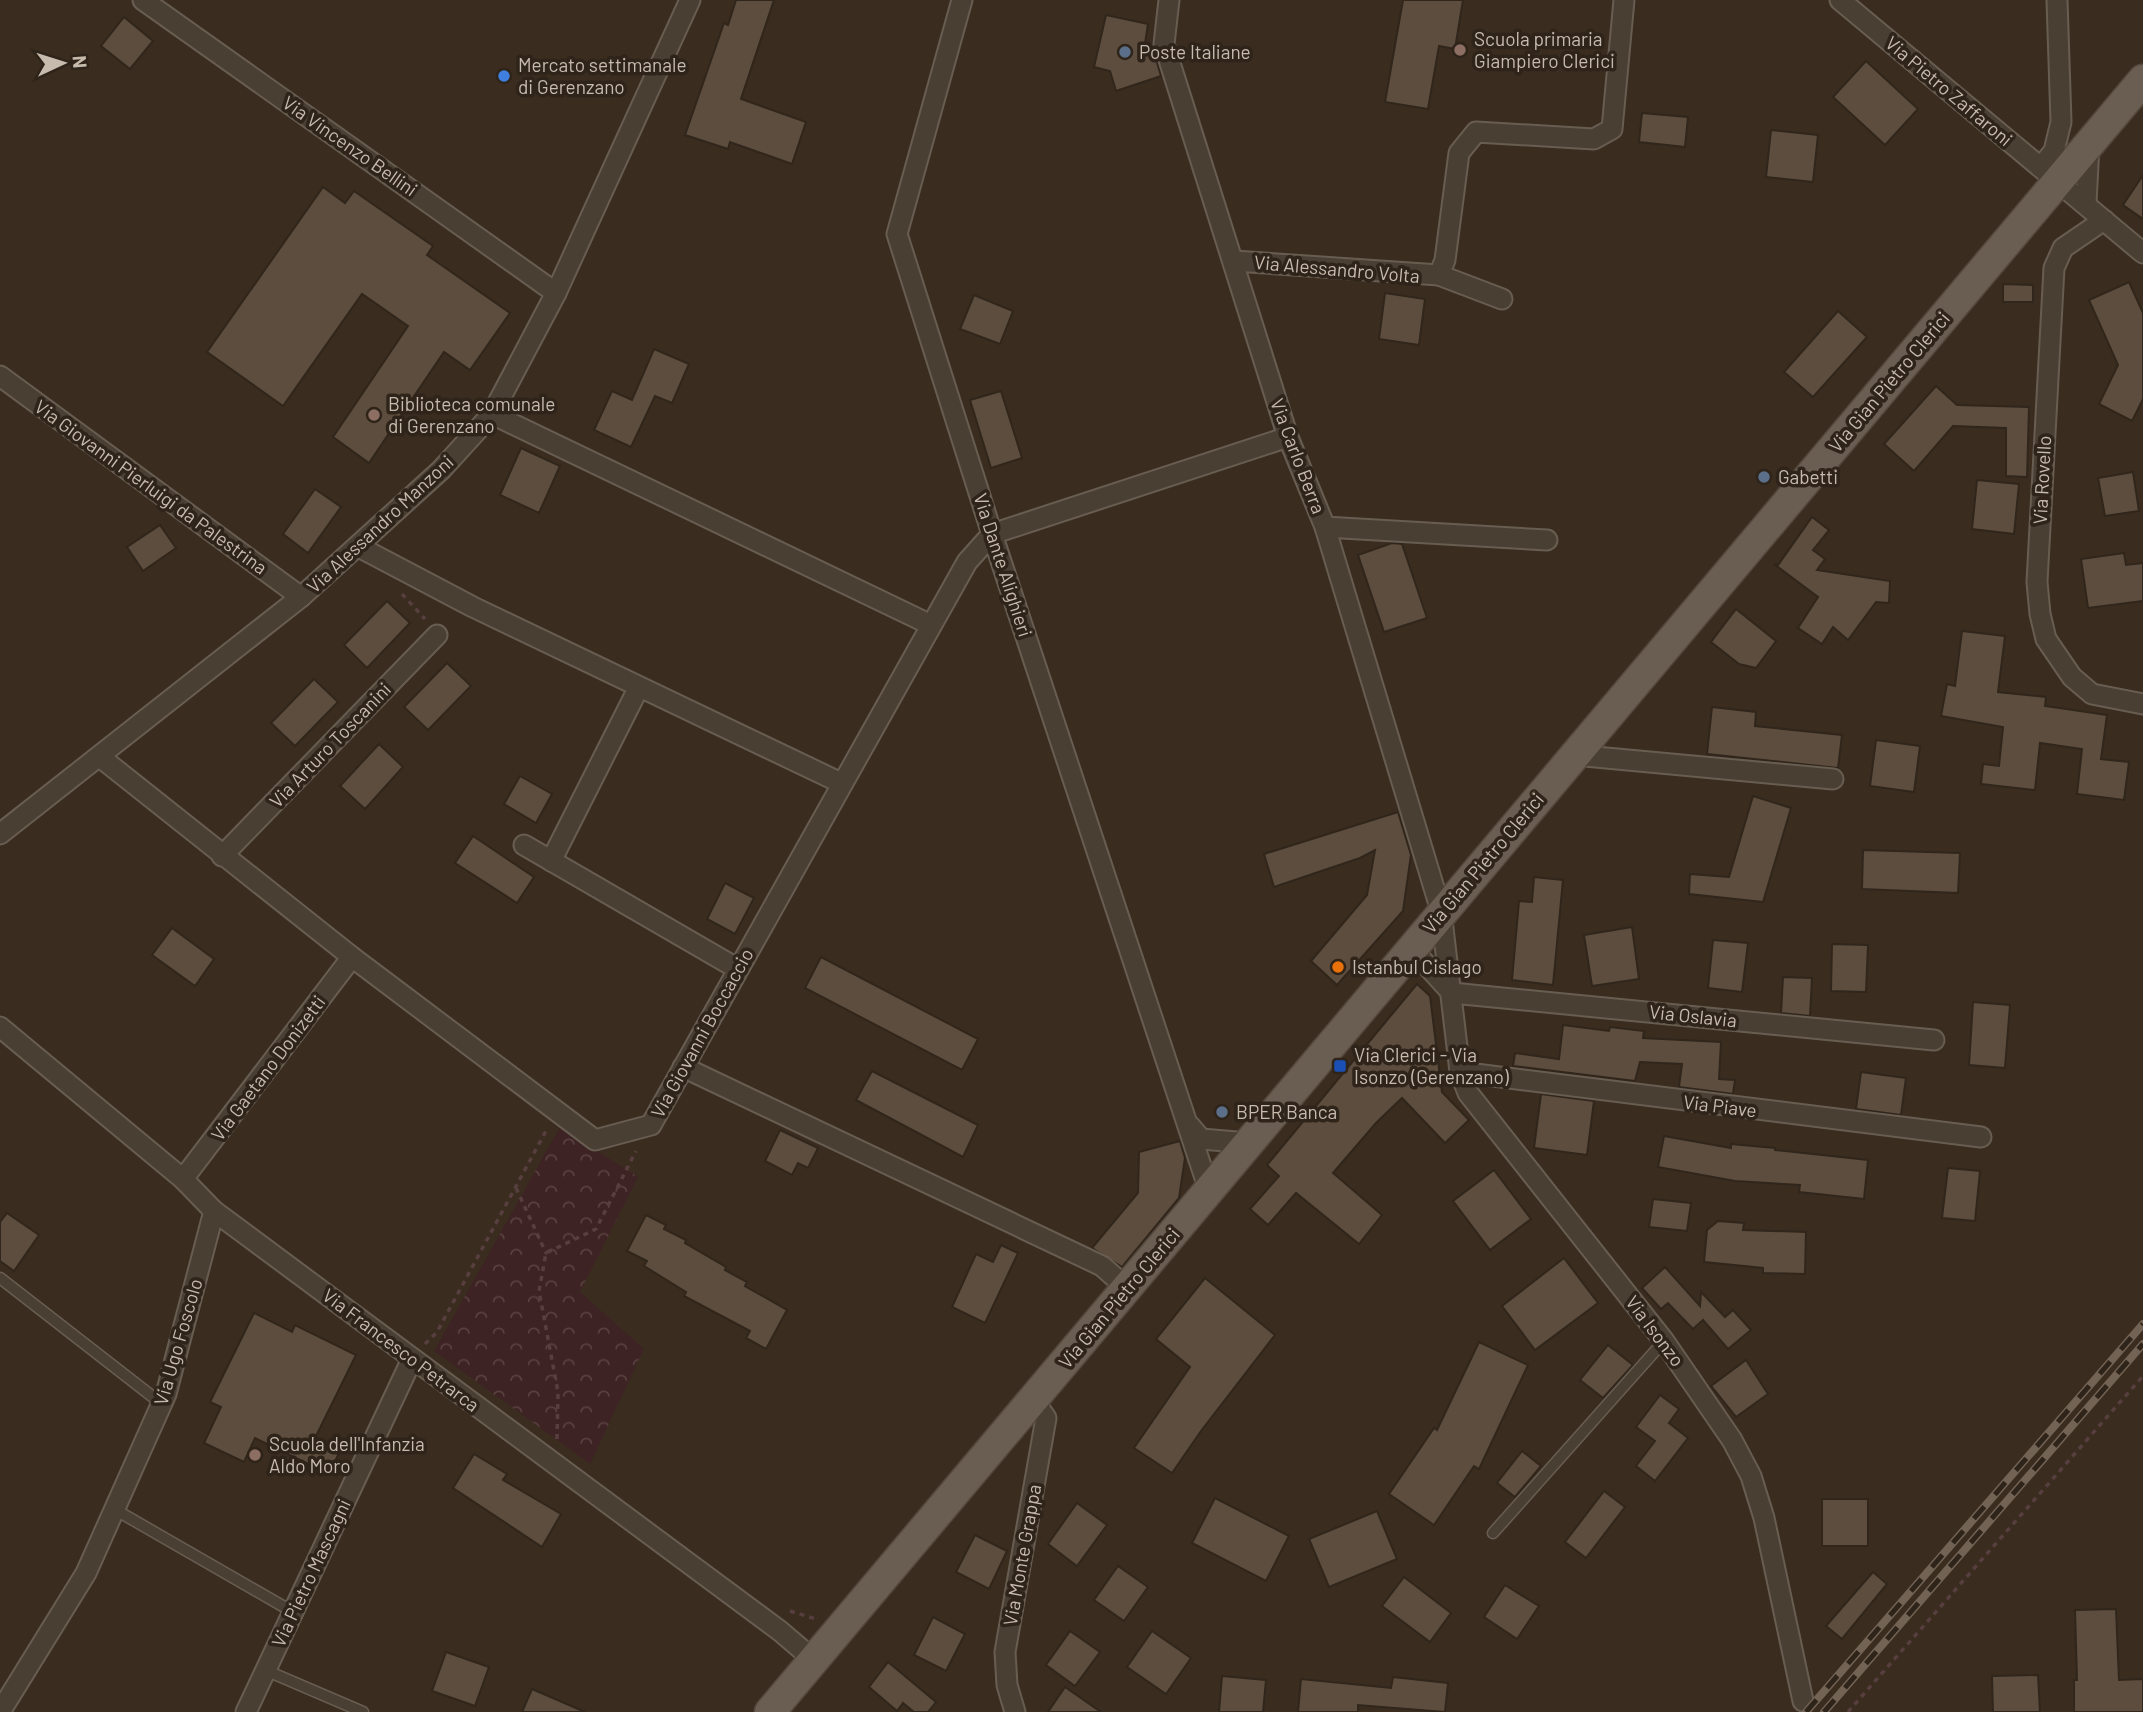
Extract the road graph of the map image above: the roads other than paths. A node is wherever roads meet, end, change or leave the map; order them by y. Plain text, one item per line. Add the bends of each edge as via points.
1 (143, 0) edge
2 (690, 0) edge
3 (962, 0) edge
4 (1169, 0) edge
5 (1624, 0) edge
6 (1840, 0) edge
7 (2057, 0) edge
8 (2143, 80) edge
9 (2089, 143) junction
10 (2050, 174) junction
11 (2086, 203) junction
12 (2104, 220) junction
13 (2143, 253) edge
14 (1234, 261) junction
15 (1439, 275) junction
16 (556, 293) junction
17 (1503, 299) dead end
18 (0, 376) edge
19 (492, 414) junction
20 (1288, 438) junction
21 (1325, 527) junction
22 (992, 534) junction
23 (1547, 540) dead end
24 (359, 547) junction
25 (301, 597) junction
26 (931, 625) junction
27 (437, 635) dead end
28 (639, 687) junction
29 (2143, 704) edge
30 (1574, 755) junction
31 (100, 757) junction
32 (1833, 779) dead end
33 (841, 783) junction
34 (0, 834) edge
35 (523, 845) dead end
36 (222, 856) junction
37 (551, 861) junction
38 (1441, 911) junction
39 (1411, 948) junction
40 (352, 957) junction
41 (738, 969) junction
42 (1452, 993) junction
43 (0, 1027) edge
44 (1934, 1040) dead end
45 (683, 1067) junction
46 (1460, 1072) junction
47 (1190, 1126) junction
48 (1981, 1137) dead end
49 (1249, 1143) junction
50 (183, 1179) junction
51 (1209, 1190) junction
52 (214, 1210) junction
53 (0, 1278) edge
54 (1127, 1288) junction
55 (1664, 1341) junction
56 (412, 1359) junction
57 (1034, 1401) junction
58 (162, 1404) junction
59 (114, 1509) junction
60 (1493, 1533) dead end
61 (293, 1612) junction
62 (814, 1660) junction
63 (265, 1670) junction
64 (1804, 1700) dead end
65 (0, 1712) edge
66 (246, 1712) edge
67 (363, 1712) edge
68 (770, 1712) edge
69 (1015, 1712) edge

1 - 16 street, Via Vincenzo Bellini
2 - 16 street, Via Alessandro Manzoni
3 - 22 street, Via Dante Alighieri via 897,233
4 - 14 street, Via Carlo Berra via 1164,44
5 - 15 street, Via Alessandro Volta via 1612,129 1594,139 1476,132 1459,153
6 - 10 street, Via Pietro Zaffaroni
7 - 10 street via 2061,122
8 - 9 main road, Via Gian Pietro Clerici
9 - 10 main road, Via Gian Pietro Clerici
9 - 11 street
10 - 11 street, Via Pietro Zaffaroni
10 - 30 main road, Via Gian Pietro Clerici
11 - 12 street, Via Pietro Zaffaroni
12 - 13 street, Via Pietro Zaffaroni
12 - 29 street, Via Rovello via 2063,248 2053,268 2037,582 2046,639 2072,677 2092,694
14 - 15 street, Via Alessandro Volta
14 - 20 street, Via Carlo Berra
15 - 17 street, Via Alessandro Volta
16 - 19 street, Via Alessandro Manzoni
18 - 25 street, Via Giovanni Pierluigi da Palestrina
19 - 24 street, Via Alessandro Manzoni via 441,470
19 - 26 street
20 - 21 street, Via Carlo Berra
20 - 22 street
21 - 23 street
21 - 38 street, Via Carlo Berra
22 - 26 street, Via Giovanni Boccaccio via 967,562
22 - 47 street, Via Dante Alighieri
24 - 25 street, Via Alessandro Manzoni
24 - 28 street
25 - 31 street, Via Alessandro Manzoni
26 - 33 street, Via Giovanni Boccaccio
27 - 36 street, Via Arturo Toscanini
28 - 33 street
28 - 37 street
30 - 32 street
30 - 38 main road, Via Gian Pietro Clerici
31 - 34 street, Via Alessandro Manzoni
31 - 36 street, Via Giovanni Boccaccio
33 - 41 street, Via Giovanni Boccaccio
35 - 37 street
36 - 40 street, Via Giovanni Boccaccio
37 - 41 street
38 - 39 main road, Via Gian Pietro Clerici
38 - 42 street, Via Isonzo
39 - 42 street
39 - 49 main road, Via Gian Pietro Clerici
40 - 45 street, Via Giovanni Boccaccio via 595,1140 651,1125
40 - 50 street, Via Gaetano Donizetti
41 - 45 street, Via Giovanni Boccaccio
42 - 44 street, Via Oslavia
42 - 46 street, Via Isonzo
43 - 50 street, Via Francesco Petrarca
45 - 54 street via 1102,1266
46 - 48 street, Via Piave
46 - 55 street, Via Isonzo via 1468,1093
47 - 49 street via 1201,1139
47 - 51 street, Via Dante Alighieri
49 - 51 main road, Via Gian Pietro Clerici
50 - 52 street, Via Francesco Petrarca
51 - 54 main road, Via Gian Pietro Clerici
52 - 56 street, Via Francesco Petrarca
52 - 58 street, Via Ugo Foscolo
53 - 58 lane
54 - 57 main road, Via Gian Pietro Clerici
55 - 60 lane
55 - 64 street, Via Isonzo via 1732,1440 1751,1476
56 - 61 street, Via Pietro Mascagni
56 - 62 street, Via Francesco Petrarca
57 - 62 main road, Via Gian Pietro Clerici
57 - 69 street, Via Monte Grappa via 1046,1418 1005,1652
58 - 59 street, Via Ugo Foscolo
59 - 61 lane
59 - 65 street, Via Ugo Foscolo via 86,1573
61 - 63 street, Via Pietro Mascagni
62 - 68 main road, Via Gian Pietro Clerici
63 - 66 street, Via Pietro Mascagni
63 - 67 lane

